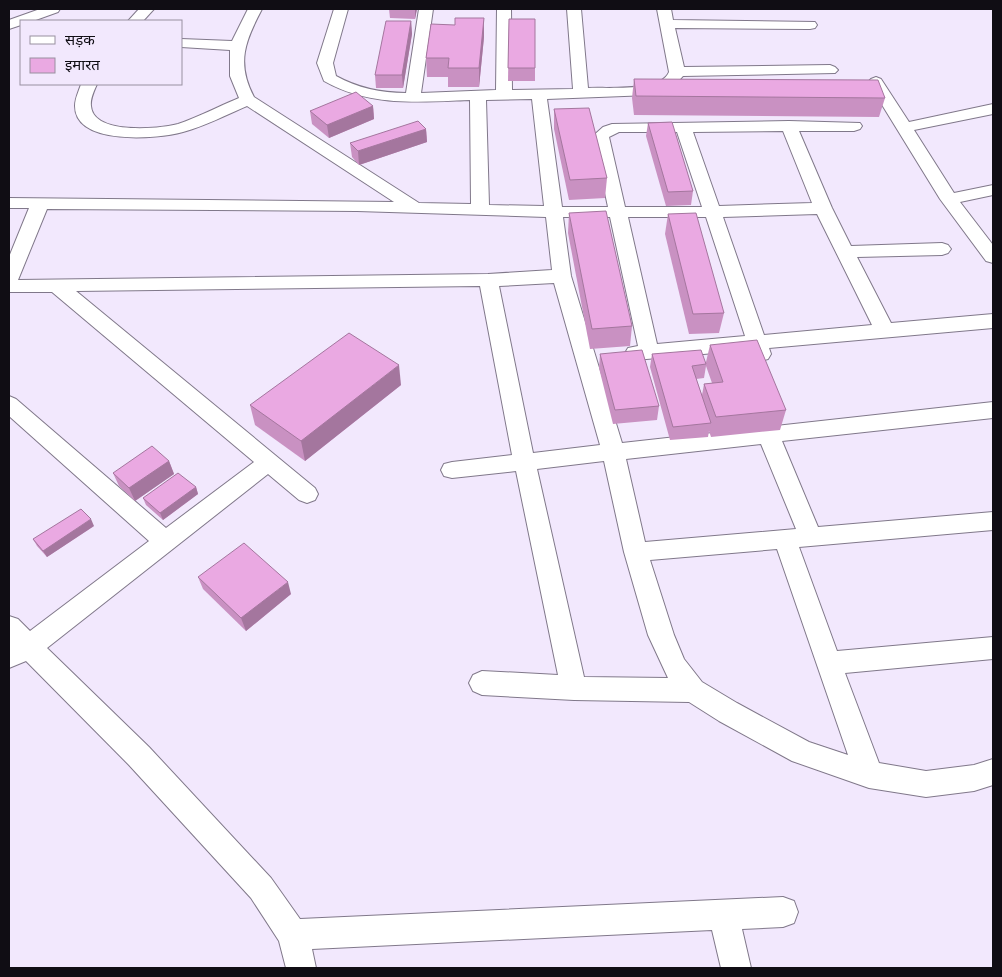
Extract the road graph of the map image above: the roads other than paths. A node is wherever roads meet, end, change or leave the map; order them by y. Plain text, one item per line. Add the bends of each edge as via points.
1 (53, 9) edge
2 (147, 9) edge
3 (255, 9) edge
4 (341, 9) edge
5 (426, 9) edge
6 (504, 9) edge
7 (574, 9) edge
8 (665, 16) edge
9 (27, 20) edge
10 (136, 20) edge
11 (810, 25) dead end
12 (423, 28) junction
13 (441, 28) edge
14 (486, 28) edge
15 (504, 28) junction
16 (182, 43) edge
17 (237, 46) junction
18 (830, 70) dead end
19 (677, 72) junction
20 (876, 82) edge
21 (89, 85) edge
22 (581, 93) junction
23 (478, 95) junction
24 (504, 95) junction
25 (538, 95) junction
26 (413, 96) junction
27 (248, 100) junction
28 (993, 109) edge
29 (789, 126) junction
30 (854, 126) dead end
31 (684, 128) junction
32 (903, 128) junction
33 (993, 190) edge
34 (949, 199) junction
35 (9, 203) edge
36 (40, 203) junction
37 (415, 207) junction
38 (823, 208) junction
39 (480, 210) junction
40 (554, 212) junction
41 (617, 212) junction
42 (712, 212) junction
43 (942, 249) dead end
44 (844, 252) junction
45 (993, 257) edge
46 (562, 276) junction
47 (9, 279) edge
48 (488, 280) junction
49 (56, 285) junction
50 (9, 286) edge
51 (993, 321) edge
52 (884, 330) junction
53 (756, 341) junction
54 (649, 352) junction
55 (600, 356) junction
56 (766, 368) edge
57 (9, 404) edge
58 (993, 410) edge
59 (768, 434) junction
60 (612, 451) junction
61 (269, 462) junction
62 (525, 463) junction
63 (452, 470) dead end
64 (307, 494) dead end
65 (993, 521) edge
66 (811, 538) junction
67 (785, 540) junction
68 (166, 542) junction
69 (636, 552) junction
70 (9, 627) edge
71 (993, 648) edge
72 (19, 652) edge
73 (829, 663) junction
74 (482, 683) dead end
75 (574, 688) junction
76 (693, 690) junction
77 (993, 772) edge
78 (868, 775) junction
79 (783, 912) dead end
80 (723, 915) junction
81 (293, 936) junction
82 (301, 968) edge
83 (736, 968) edge

1 - 9 street
2 - 10 street
3 - 17 street
4 - 26 street via 325,63 328,78 356,91
5 - 12 street
6 - 15 street
7 - 22 street
8 - 11 street
8 - 19 street
12 - 13 street
12 - 26 street
14 - 15 street
15 - 24 street
16 - 17 street
17 - 27 street via 235,72
18 - 19 street
19 - 22 street via 668,85 650,90
20 - 32 street
21 - 27 street via 82,107 86,117 99,128 124,133 153,133 178,128
22 - 25 street
23 - 24 street
23 - 26 street
23 - 39 street
24 - 25 street
25 - 40 street
27 - 37 street
28 - 32 street
29 - 30 street
29 - 31 street
29 - 38 street
31 - 41 street via 618,128 601,136
31 - 42 street
32 - 34 street
33 - 34 street
34 - 45 street
35 - 36 street
36 - 37 street
36 - 47 street
37 - 39 street
38 - 42 street
38 - 44 street
39 - 40 street
40 - 41 street
40 - 46 street
41 - 42 street
41 - 54 street
42 - 53 street
43 - 44 street
44 - 52 street
46 - 48 street
46 - 55 street
48 - 49 street
48 - 62 street
49 - 50 street
49 - 61 street
51 - 52 street
52 - 53 street
53 - 54 street
53 - 56 street
54 - 55 street
55 - 60 street
57 - 68 street
58 - 59 street via 788,422
59 - 60 street
59 - 66 street
60 - 62 street
60 - 69 street
61 - 64 street
61 - 68 street
62 - 63 street
62 - 75 street
65 - 66 street
66 - 67 street
67 - 69 street
67 - 73 street
68 - 72 street
69 - 76 street via 661,635 674,666
70 - 72 street
71 - 73 street
72 - 81 street via 139,756 261,888
73 - 78 street
74 - 75 street
75 - 76 street
76 - 78 street via 802,752
77 - 78 street via 974,778 926,784
79 - 80 street
80 - 81 street
80 - 83 street
81 - 82 street

